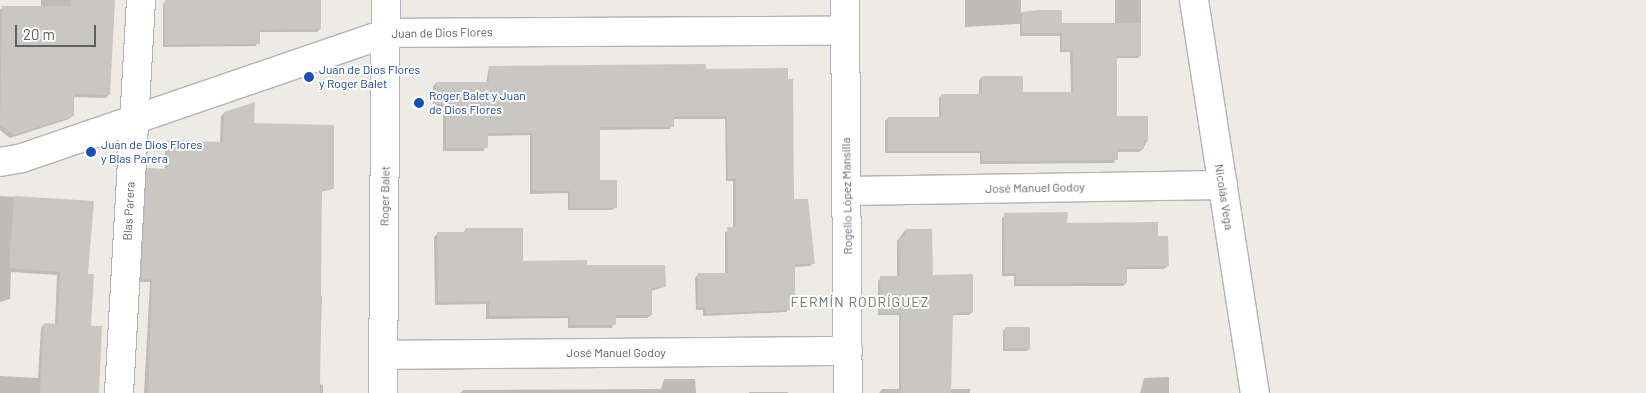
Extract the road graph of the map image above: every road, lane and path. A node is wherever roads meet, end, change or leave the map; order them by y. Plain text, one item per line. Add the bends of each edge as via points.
1 (141, 0) edge
2 (386, 0) edge
3 (845, 0) edge
4 (1194, 0) edge
5 (845, 31) junction
6 (387, 33) junction
7 (134, 121) junction
8 (0, 162) edge
9 (1223, 185) junction
10 (846, 191) junction
11 (848, 351) junction
12 (384, 355) junction
13 (119, 393) edge
14 (383, 393) edge
15 (848, 393) edge
16 (1255, 393) edge

1 - 7 street, Blas Parera
2 - 6 street, Roger Balet
3 - 5 street, Rogelio López Mansilla
4 - 9 street, Nicolás Vega
5 - 6 street, Juan de Dios Flores
5 - 10 street, Rogelio López Mansilla
6 - 7 street, Juan de Dios Flores
6 - 12 street, Roger Balet
7 - 8 street, Juan de Dios Flores via 9,162
7 - 13 street, Blas Parera
9 - 10 street, José Manuel Godoy
9 - 16 street, Nicolás Vega
10 - 11 street, Rogelio López Mansilla
11 - 12 street, José Manuel Godoy
11 - 15 street, Rogelio López Mansilla
12 - 14 street, Roger Balet

